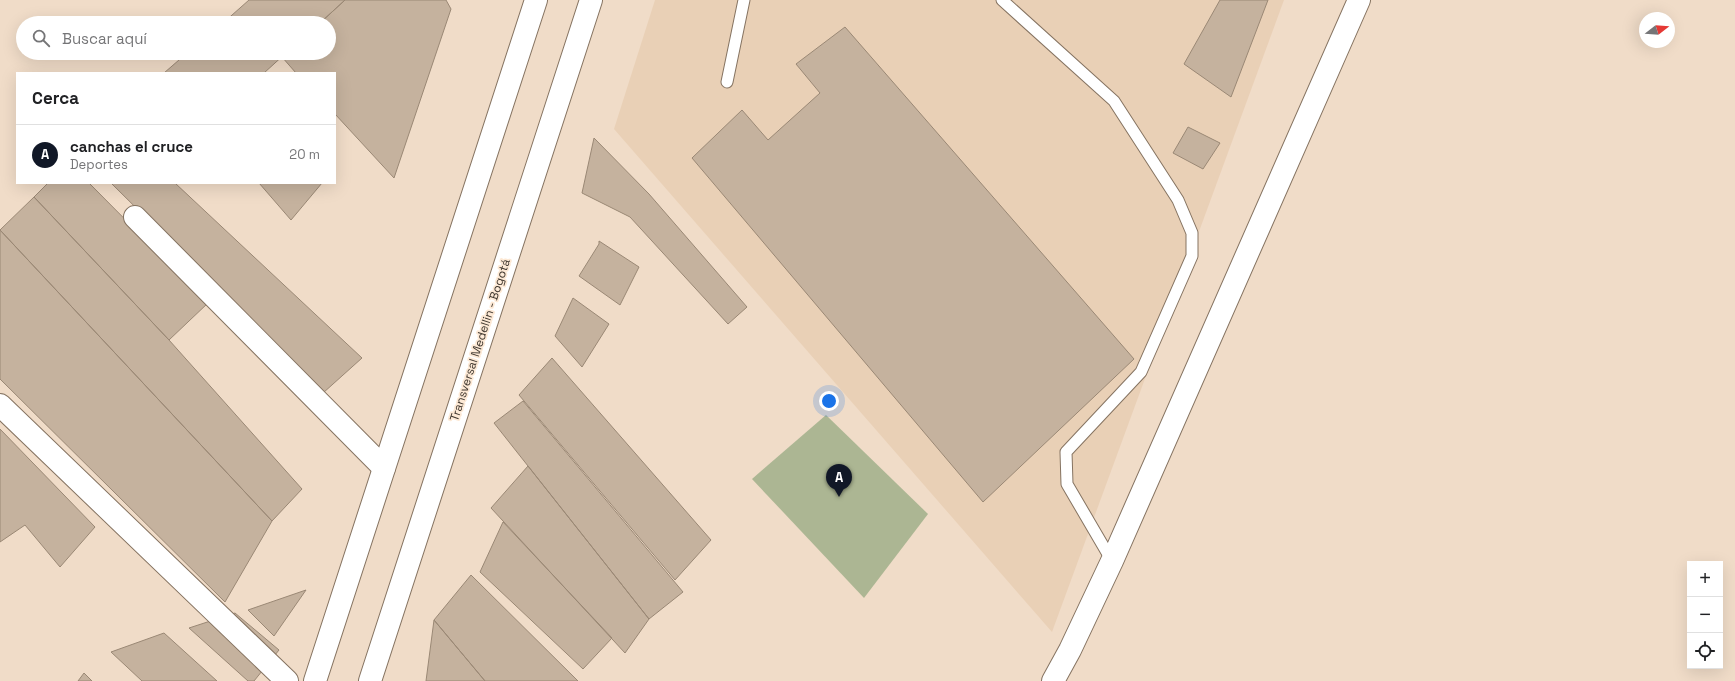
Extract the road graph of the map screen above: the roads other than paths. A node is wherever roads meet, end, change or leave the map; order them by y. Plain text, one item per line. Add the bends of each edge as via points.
1 (536, 0) edge
2 (591, 0) edge
3 (744, 0) edge
4 (1002, 0) edge
5 (1359, 0) edge
6 (727, 82) dead end
7 (135, 217) dead end
8 (0, 405) edge
9 (384, 468) junction
10 (1112, 561) junction
11 (287, 681) edge
12 (315, 681) edge
13 (370, 681) edge
14 (1053, 681) edge

1 - 9 main road
2 - 13 main road, Transversal Medellin - Bogotá
3 - 6 lane
4 - 10 lane via 1114,101 1178,200 1192,233 1192,256 1141,372 1066,452 1067,484
5 - 10 main road
7 - 9 main road
8 - 11 main road
9 - 12 main road
10 - 14 main road

